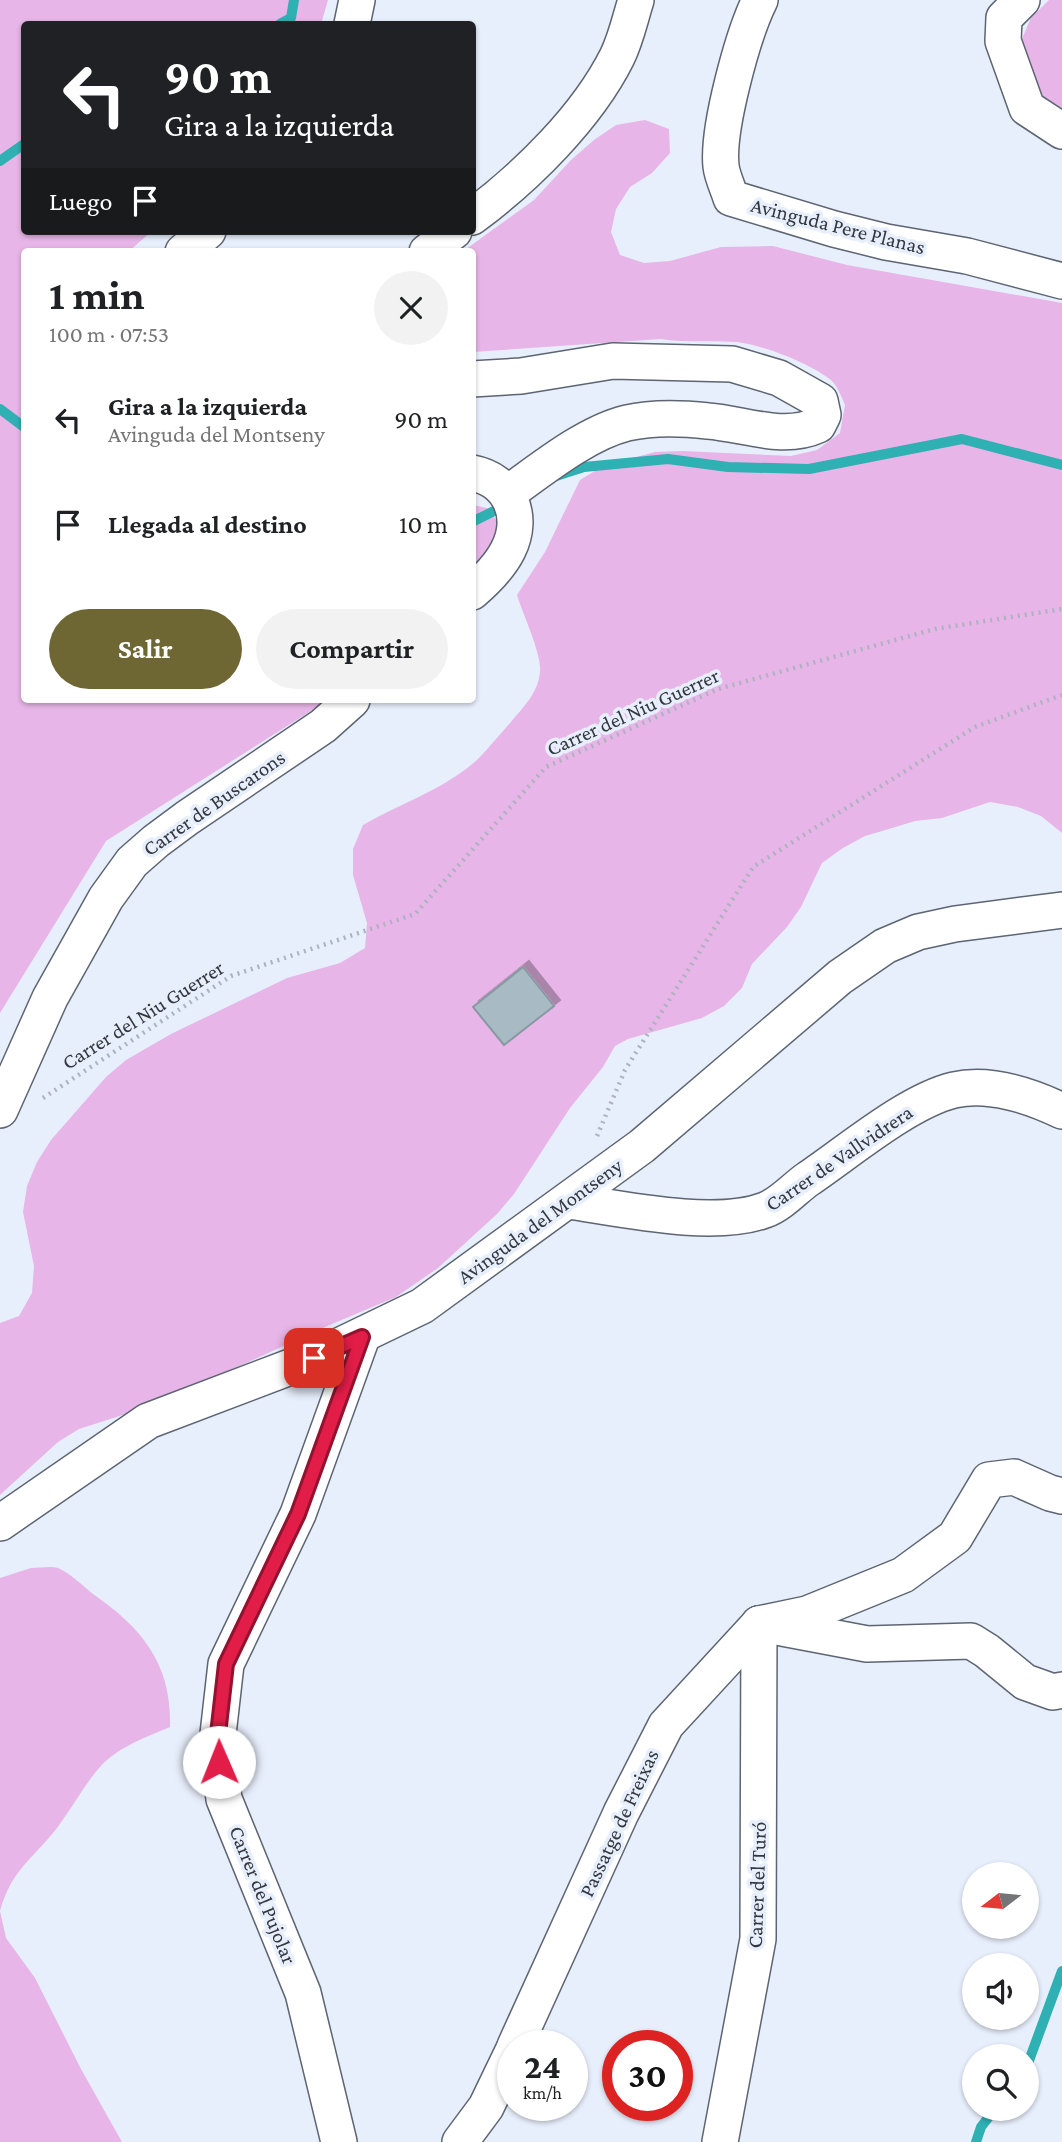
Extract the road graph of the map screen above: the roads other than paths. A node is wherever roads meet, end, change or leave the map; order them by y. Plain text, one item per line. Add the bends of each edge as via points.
1 (357, 0) edge
2 (636, 0) edge
3 (760, 0) edge
4 (1021, 0) edge
5 (353, 21) edge
6 (1062, 131) edge
7 (476, 214) edge
8 (203, 235) edge
9 (449, 235) edge
10 (188, 248) edge
11 (432, 248) edge
12 (1062, 281) edge
13 (476, 379) edge
14 (476, 474) edge
15 (507, 494) junction
16 (476, 588) edge
17 (349, 703) edge
18 (1062, 911) edge
19 (0, 1110) edge
20 (1062, 1111) edge
21 (569, 1201) junction
22 (362, 1337) junction
23 (1062, 1496) edge
24 (0, 1523) edge
25 (760, 1624) junction
26 (1062, 1690) edge
27 (522, 2030) edge
28 (497, 2084) edge
29 (339, 2142) edge
30 (460, 2142) edge
31 (720, 2142) edge

1 - 5 street
2 - 7 street via 605,78 532,166
3 - 12 street, Avinguda Pere Planas via 734,76 724,124 721,166 731,198 834,229
4 - 6 street via 1003,18 1003,41 1027,108
8 - 10 street
9 - 11 street
13 - 15 street via 613,362 732,364 779,378 820,401 823,415 818,425 796,432 662,418 625,423 578,444
14 - 15 street via 499,483
15 - 16 street via 514,517 509,548
17 - 19 street, Carrer de Buscarons via 132,862 61,977
18 - 21 street, Avinguda del Montseny via 943,926 885,946 840,977 642,1146
20 - 21 street, Carrer de Vallvidrera via 1025,1096 990,1089 955,1090 917,1104 767,1210 737,1216 687,1217
21 - 22 street, Avinguda del Montseny via 422,1306
22 - 24 street, Avinguda del Montseny via 148,1421
22 - 29 street, Carrer del Pujolar via 298,1514 226,1664 217,1743 225,1799 303,1993
23 - 25 street via 1014,1477 989,1480 955,1537 903,1575 807,1614
25 - 26 street via 867,1644 971,1641 1025,1682 1053,1692
25 - 27 street, Passatge de Freixas via 666,1725
25 - 31 street, Carrer del Turó via 758,1939
28 - 30 street, Passatge de Freixas

